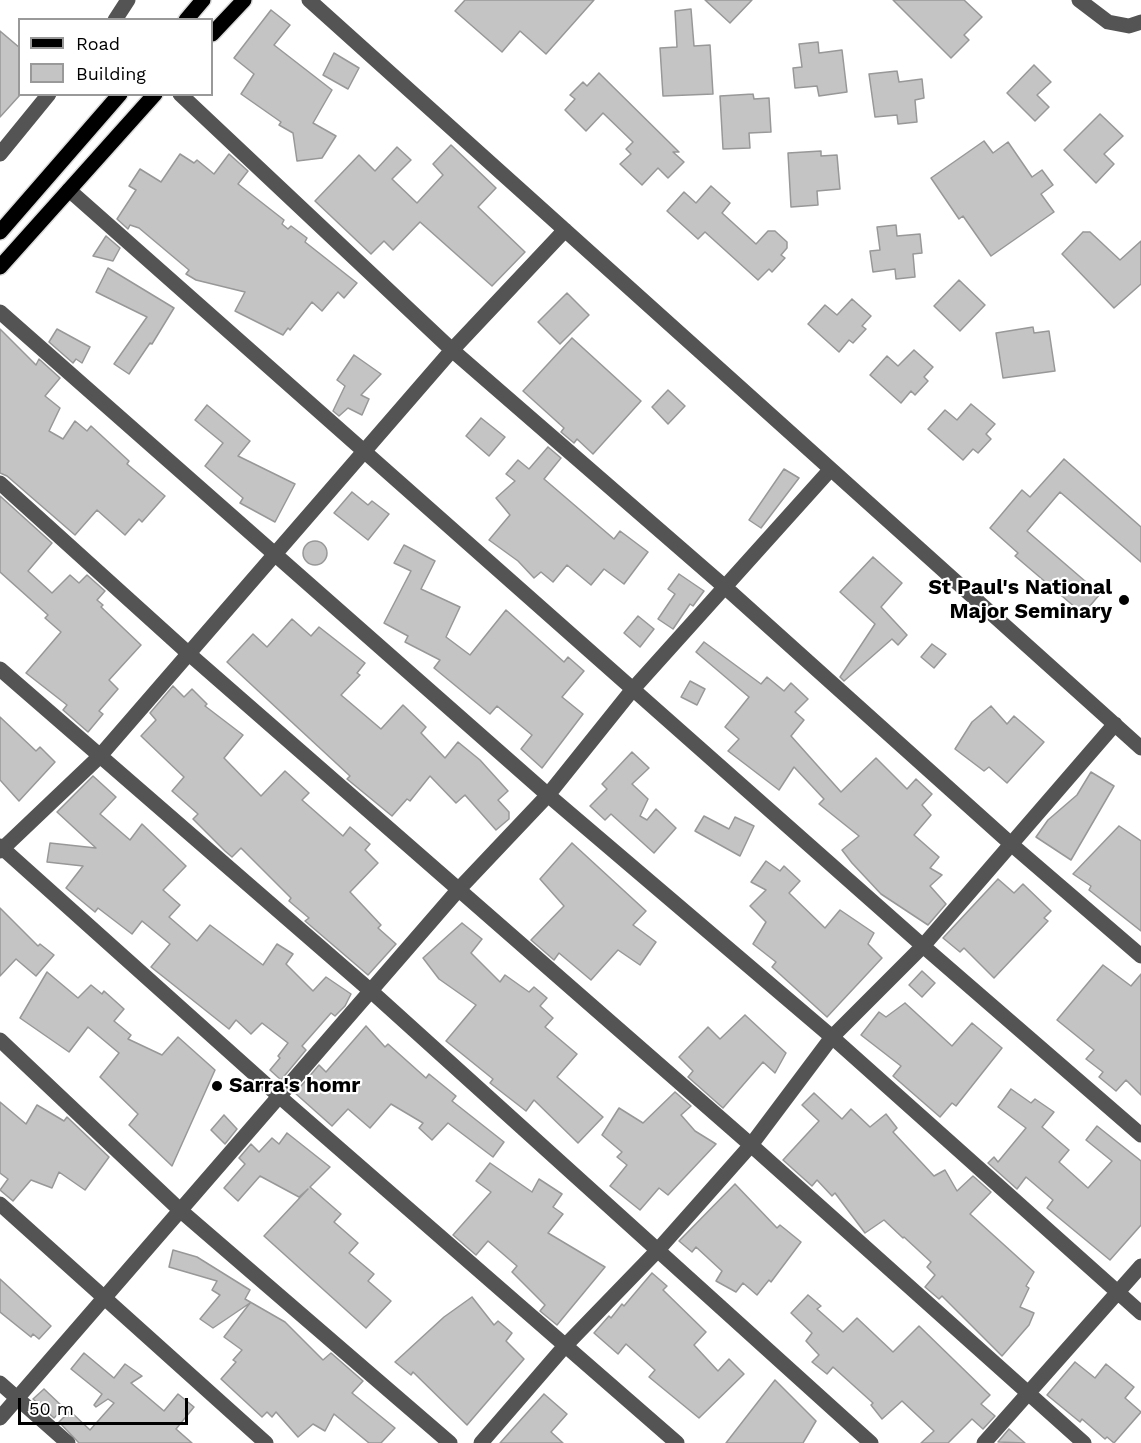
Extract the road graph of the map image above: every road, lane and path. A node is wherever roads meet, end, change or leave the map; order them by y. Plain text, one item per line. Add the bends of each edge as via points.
1 (128, 0) edge
2 (203, 0) edge
3 (244, 0) edge
4 (309, 0) edge
5 (1079, 0) edge
6 (116, 18) edge
7 (188, 18) edge
8 (1141, 22) edge
9 (213, 33) edge
10 (47, 96) edge
11 (118, 96) edge
12 (153, 96) edge
13 (182, 96) edge
14 (0, 154) edge
15 (69, 190) junction
16 (565, 230) junction
17 (0, 232) edge
18 (0, 267) edge
19 (0, 312) edge
20 (452, 350) junction
21 (364, 450) junction
22 (830, 470) junction
23 (0, 483) edge
24 (273, 553) junction
25 (726, 588) junction
26 (188, 653) junction
27 (0, 669) edge
28 (633, 689) junction
29 (1115, 724) junction
30 (1141, 748) edge
31 (99, 757) junction
32 (548, 795) junction
33 (1011, 844) junction
34 (1, 848) edge
35 (459, 889) junction
36 (923, 946) junction
37 (1141, 956) edge
38 (372, 992) junction
39 (832, 1037) junction
40 (0, 1040) edge
41 (280, 1097) junction
42 (1141, 1136) edge
43 (751, 1145) junction
44 (0, 1204) edge
45 (181, 1211) junction
46 (657, 1251) junction
47 (1141, 1266) edge
48 (1117, 1293) junction
49 (105, 1298) junction
50 (1141, 1313) edge
51 (564, 1347) junction
52 (0, 1383) edge
53 (1028, 1393) junction
54 (17, 1398) junction
55 (0, 1418) edge
56 (68, 1443) edge
57 (266, 1443) edge
58 (450, 1443) edge
59 (481, 1443) edge
60 (677, 1443) edge
61 (871, 1443) edge
62 (984, 1443) edge
63 (1084, 1443) edge

1 - 6 street
2 - 7 main road
3 - 9 main road
4 - 16 street
5 - 8 street via 1108,22 1129,26
10 - 14 street
11 - 17 main road
12 - 15 main road
13 - 20 street
15 - 18 main road
15 - 21 street
16 - 20 street
16 - 22 street
19 - 24 street
20 - 21 street
20 - 25 street
21 - 24 street
21 - 28 street
22 - 25 street
22 - 29 street
23 - 26 street
24 - 26 street
24 - 32 street
25 - 28 street
25 - 33 street
26 - 31 street
26 - 35 street
27 - 31 street
28 - 32 street
28 - 36 street
29 - 30 street
29 - 33 street
31 - 34 street
31 - 38 street
32 - 35 street
32 - 39 street
33 - 36 street
33 - 37 street
34 - 41 street
35 - 38 street
35 - 43 street
36 - 39 street
36 - 42 street
38 - 41 street
38 - 46 street
39 - 43 street
39 - 48 street
40 - 45 street
41 - 45 street
41 - 51 street
43 - 46 street
43 - 53 street
44 - 49 street
45 - 49 street
45 - 58 street
46 - 51 street
46 - 61 street
47 - 48 street
48 - 50 street
48 - 53 street
49 - 54 street
49 - 57 street
51 - 59 street
51 - 60 street
52 - 54 street
53 - 62 street
53 - 63 street
54 - 55 street
54 - 56 street

